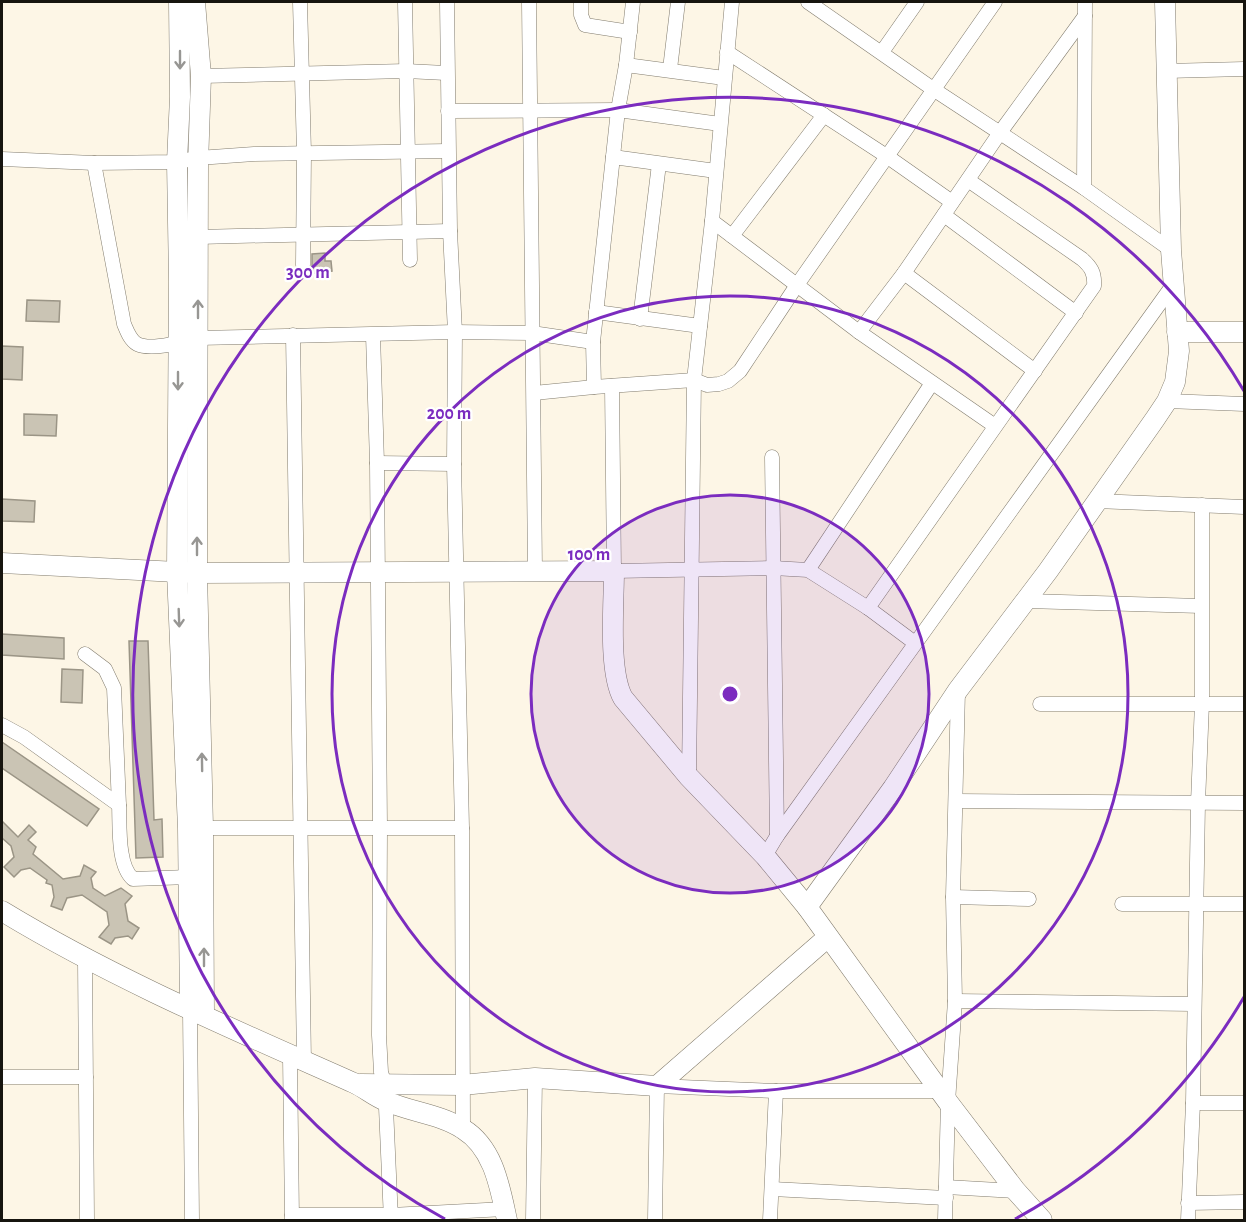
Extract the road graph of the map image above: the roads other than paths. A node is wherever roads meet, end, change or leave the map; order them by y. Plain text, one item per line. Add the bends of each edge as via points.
1 (179, 2) edge
2 (195, 2) edge
3 (300, 2) edge
4 (405, 2) edge
5 (447, 2) edge
6 (529, 2) edge
7 (581, 2) edge
8 (633, 2) edge
9 (678, 2) edge
10 (732, 2) edge
11 (808, 2) edge
12 (916, 2) edge
13 (995, 2) edge
14 (1165, 2) edge
15 (1085, 9) edge
16 (630, 32) junction
17 (727, 52) junction
18 (882, 52) junction
19 (626, 65) junction
20 (670, 69) junction
21 (1245, 69) edge
22 (406, 71) junction
23 (1166, 71) junction
24 (446, 73) junction
25 (302, 74) junction
26 (201, 76) junction
27 (724, 78) junction
28 (933, 89) junction
29 (618, 110) junction
30 (448, 111) junction
31 (531, 111) junction
32 (824, 115) junction
33 (720, 124) junction
34 (999, 134) junction
35 (448, 151) junction
36 (409, 152) junction
37 (304, 153) junction
38 (612, 157) junction
39 (888, 157) junction
40 (198, 158) junction
41 (2, 159) edge
42 (177, 162) junction
43 (94, 163) junction
44 (659, 164) junction
45 (716, 171) junction
46 (968, 180) junction
47 (1084, 188) junction
48 (952, 202) junction
49 (944, 215) junction
50 (712, 221) junction
51 (410, 231) junction
52 (450, 231) junction
53 (305, 234) junction
54 (732, 236) junction
55 (198, 237) junction
56 (1171, 250) junction
57 (410, 260) dead end
58 (303, 265) dead end
59 (904, 273) junction
60 (797, 285) junction
61 (1173, 285) junction
62 (597, 312) junction
63 (1076, 313) junction
64 (640, 318) junction
65 (700, 326) junction
66 (455, 332) junction
67 (859, 332) junction
68 (1176, 332) junction
69 (1245, 332) edge
70 (532, 333) junction
71 (373, 335) junction
72 (293, 336) junction
73 (198, 338) junction
74 (593, 342) junction
75 (178, 344) junction
76 (1035, 371) junction
77 (694, 380) junction
78 (932, 383) junction
79 (612, 386) junction
80 (594, 387) junction
81 (534, 393) junction
82 (1167, 401) junction
83 (1245, 404) edge
84 (994, 426) junction
85 (772, 458) dead end
86 (377, 463) junction
87 (454, 464) junction
88 (1096, 501) junction
89 (1202, 505) junction
90 (1245, 507) edge
91 (2, 563) edge
92 (773, 568) junction
93 (535, 570) junction
94 (690, 570) junction
95 (808, 570) junction
96 (457, 571) junction
97 (614, 571) junction
98 (177, 572) junction
99 (197, 573) junction
100 (297, 573) junction
101 (376, 573) junction
102 (1026, 601) junction
103 (1201, 606) junction
104 (868, 608) junction
105 (915, 643) junction
106 (86, 654) dead end
107 (958, 690) junction
108 (1202, 703) junction
109 (1040, 704) dead end
110 (1245, 704) edge
111 (2, 724) edge
112 (688, 777) junction
113 (956, 801) junction
114 (1198, 803) junction
115 (1245, 803) edge
116 (119, 805) junction
117 (196, 828) junction
118 (300, 828) junction
119 (380, 828) junction
120 (462, 828) junction
121 (777, 836) junction
122 (765, 856) junction
123 (189, 877) junction
124 (953, 897) junction
125 (1029, 899) dead end
126 (1122, 904) dead end
127 (1197, 904) junction
128 (1245, 904) edge
129 (807, 907) junction
130 (2, 911) edge
131 (828, 937) junction
132 (86, 959) junction
133 (955, 1001) junction
134 (1194, 1004) junction
135 (197, 1012) junction
136 (297, 1059) junction
137 (2, 1077) edge
138 (86, 1077) junction
139 (535, 1078) junction
140 (462, 1085) junction
141 (657, 1086) junction
142 (776, 1091) junction
143 (385, 1093) junction
144 (944, 1096) junction
145 (1193, 1103) junction
146 (1245, 1103) edge
147 (463, 1129) junction
148 (772, 1189) junction
149 (1016, 1191) junction
150 (946, 1193) junction
151 (1245, 1202) edge
152 (1188, 1203) junction
153 (506, 1215) edge
154 (292, 1218) edge
155 (391, 1218) edge
156 (87, 1221) edge
157 (192, 1221) edge
158 (533, 1221) edge
159 (655, 1221) edge
160 (771, 1221) edge
161 (945, 1221) edge
162 (1042, 1221) edge
163 (1188, 1221) edge

1 -> 42 street
2 - 26 street
3 - 25 street
4 - 22 street
5 - 24 street
6 - 31 street
7 - 16 street via 580,15 585,25
8 - 16 street
9 - 20 street
10 - 17 street
11 - 18 street
12 - 18 street
13 - 28 street
14 - 23 street
15 - 34 street
15 - 47 street
16 - 19 street
17 - 27 street
17 - 32 street
18 - 28 street
19 - 20 street
19 - 29 street
20 - 27 street
21 - 23 street
22 - 24 street
22 - 25 street
22 - 36 street
23 - 56 street
24 - 30 street
25 - 26 street
25 - 37 street
26 - 40 street
27 - 33 street
28 - 34 street
28 - 39 street
29 - 31 street
29 - 33 street
29 - 38 street
30 - 31 street
30 - 35 street
31 - 70 street
32 - 39 street
32 - 54 street
33 - 45 street
34 - 46 street
34 - 47 street
35 - 36 street
35 - 52 street
36 - 37 street
36 - 51 street
37 - 40 street
37 - 53 street
38 - 44 street
38 - 62 street
39 - 48 street
39 - 60 street
40 - 42 street
40 - 55 street
41 - 43 street
42 - 43 street
42 - 75 street
43 - 75 street via 128,334 136,343 146,346
44 - 45 street
44 - 64 street
45 - 50 street
46 - 48 street
46 - 63 street via 1091,267 1094,286
47 - 56 street
48 - 49 street
49 - 59 street
49 - 63 street
50 - 54 street
50 - 65 street
51 - 52 street
51 - 53 street
51 - 57 street
52 - 66 street
53 - 55 street
53 - 58 street
54 - 60 street
73 -> 55 street
56 - 61 street
59 - 67 street
59 - 76 street
60 - 67 street
60 - 77 street via 740,371 719,384
61 - 68 street
61 - 105 street
62 - 64 street
62 - 74 street
63 - 76 street
64 - 65 street
65 - 77 street
66 - 70 street
66 - 71 street
66 - 87 street
67 - 78 street
68 - 69 street
68 - 82 street via 1178,366
70 - 74 street
70 - 81 street
71 - 72 street
71 - 86 street
72 - 73 street
72 - 100 street
73 - 75 street
99 -> 73 street
74 - 80 street
75 -> 98 street
76 - 84 street
77 - 79 street
77 - 94 street
78 - 84 street
78 - 95 street
79 - 80 street
79 - 97 street
80 - 81 street
81 - 93 street
82 - 83 street
82 - 88 street
84 - 104 street
85 - 92 street
86 - 87 street
86 - 101 street
87 - 96 street
88 - 89 street
88 - 102 street
89 - 90 street
89 - 103 street
91 - 98 street
92 - 94 street
92 - 95 street
92 - 121 street
93 - 96 street
93 - 97 street
94 - 97 street
94 - 112 street
95 - 104 street
96 - 101 street
96 - 120 street
97 - 112 street via 617,688
98 - 99 street
98 -> 117 street
99 - 100 street
117 -> 99 street
100 - 101 street
100 - 118 street
101 - 119 street
102 - 103 street
102 - 107 street
103 - 108 street
104 - 105 street
105 - 121 street
106 - 116 street via 105,669 114,688
107 - 113 street
107 - 129 street
108 - 109 street
108 - 110 street
108 - 114 street
111 - 116 street
112 - 122 street
113 - 114 street
113 - 124 street
114 - 115 street
114 - 127 street
116 - 123 street via 122,858 129,875 133,879
117 - 118 street
117 - 123 street
135 -> 117 street
118 - 119 street
118 - 136 street
119 - 120 street
119 - 143 street via 379,1035
120 - 140 street
121 - 122 street
122 - 129 street
123 - 135 street
124 - 125 street
124 - 133 street
126 - 127 street
127 - 128 street
127 - 134 street
129 - 131 street
130 - 132 street
131 - 141 street
131 - 144 street
132 - 135 street
132 - 138 street
133 - 134 street
133 - 144 street
134 - 145 street
135 - 136 street
135 - 157 street
136 - 143 street
136 - 154 street
137 - 138 street
138 - 156 street
139 - 140 street
139 - 141 street
139 - 158 street
140 - 143 street
140 - 147 street
141 - 142 street
141 - 159 street
142 - 144 street
142 - 148 street
143 - 147 street
143 - 155 street
144 - 149 street
144 - 150 street
145 - 146 street
145 - 152 street
147 - 153 street via 487,1153 493,1165
148 - 150 street
148 - 160 street
149 - 150 street
149 - 162 street
150 - 161 street
151 - 152 street
152 - 163 street
153 - 155 street
154 - 155 street

